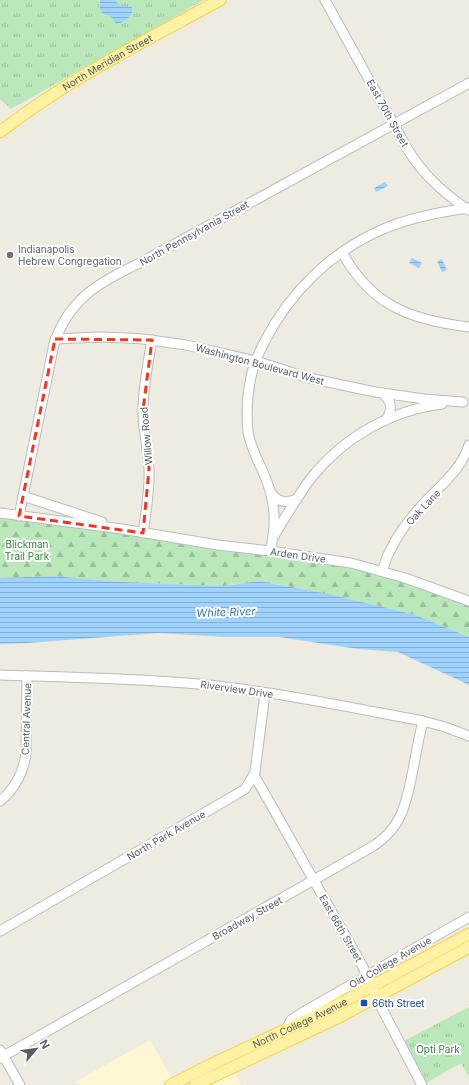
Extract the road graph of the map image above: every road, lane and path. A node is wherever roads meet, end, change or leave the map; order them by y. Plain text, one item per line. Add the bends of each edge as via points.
1 (220, 0) edge
2 (325, 0) edge
3 (469, 83) edge
4 (394, 124) junction
5 (0, 132) edge
6 (468, 209) edge
7 (342, 252) junction
8 (469, 327) edge
9 (55, 340) junction
10 (152, 340) junction
11 (256, 361) junction
12 (382, 393) junction
13 (466, 402) edge
14 (386, 420) junction
15 (469, 445) edge
16 (272, 494) junction
17 (23, 496) junction
18 (297, 499) junction
19 (0, 514) edge
20 (19, 516) junction
21 (122, 529) junction
22 (143, 533) junction
23 (273, 537) junction
24 (270, 551) junction
25 (382, 571) junction
26 (469, 601) edge
27 (0, 675) edge
28 (27, 676) junction
29 (265, 693) junction
30 (423, 721) junction
31 (469, 736) edge
32 (254, 775) junction
33 (0, 801) edge
34 (314, 880) junction
35 (469, 917) edge
36 (0, 931) edge
37 (469, 934) edge
38 (469, 947) edge
39 (367, 976) junction
40 (374, 992) junction
41 (286, 1030) junction
42 (1, 1055) edge
43 (20, 1085) edge
44 (171, 1085) edge
45 (195, 1085) edge
46 (422, 1085) edge

1 - 5 main road, North Meridian Street via 61,89
2 - 4 street, East 70th Street
3 - 4 street, North Pennsylvania Street
4 - 6 street, East 70th Street via 423,172 441,190
4 - 9 street, North Pennsylvania Street via 99,284 72,308
6 - 7 street via 421,217 392,226
7 - 8 street via 364,283 394,307 426,320
7 - 11 street via 322,267 290,302 270,330
9 - 10 street, Washington Boulevard West via 99,337
9 - 17 street, North Pennsylvania Street
10 - 11 street, Washington Boulevard West
10 - 22 street, Willow Road via 143,410 149,490
11 - 12 street, Washington Boulevard West via 309,378
11 - 16 street via 247,402 248,434 255,457
12 - 13 street, Washington Boulevard West
12 - 14 street via 391,406
13 - 14 street via 420,408
14 - 18 street via 337,451 312,477
15 - 25 street, Oak Lane via 454,473 405,525
16 - 18 street via 284,502
16 - 23 street
17 - 20 street, North Pennsylvania Street
17 - 21 street, Arden Drive
18 - 23 street
19 - 20 street, Arden Drive
20 - 21 street, Arden Drive
21 - 22 street, Arden Drive
22 - 24 street, Arden Drive
23 - 24 street
24 - 25 street, Arden Drive via 344,562
25 - 26 street, Arden Drive
27 - 28 street, Riverview Drive
28 - 29 street, Riverview Drive via 143,680
28 - 33 street, Central Avenue via 24,762 14,786
29 - 30 street, Riverview Drive
29 - 32 street, North Park Avenue
30 - 31 street, Riverview Drive
30 - 34 street, Broadway Street via 405,807 397,822 376,844
32 - 34 street, East 66th Street
32 - 36 street, North Park Avenue via 248,785 237,794
34 - 39 street, East 66th Street
34 - 42 street, Broadway Street
35 - 39 street, Old College Avenue
37 - 40 main road, North College Avenue
38 - 40 main road, North College Avenue
39 - 40 street, East 66th Street
39 - 41 street, Old College Avenue via 291,1020
40 - 41 main road, North College Avenue
40 - 45 main road, North College Avenue via 316,1028
40 - 46 street, East 66th Street
41 - 44 main road, North College Avenue
42 - 43 street

